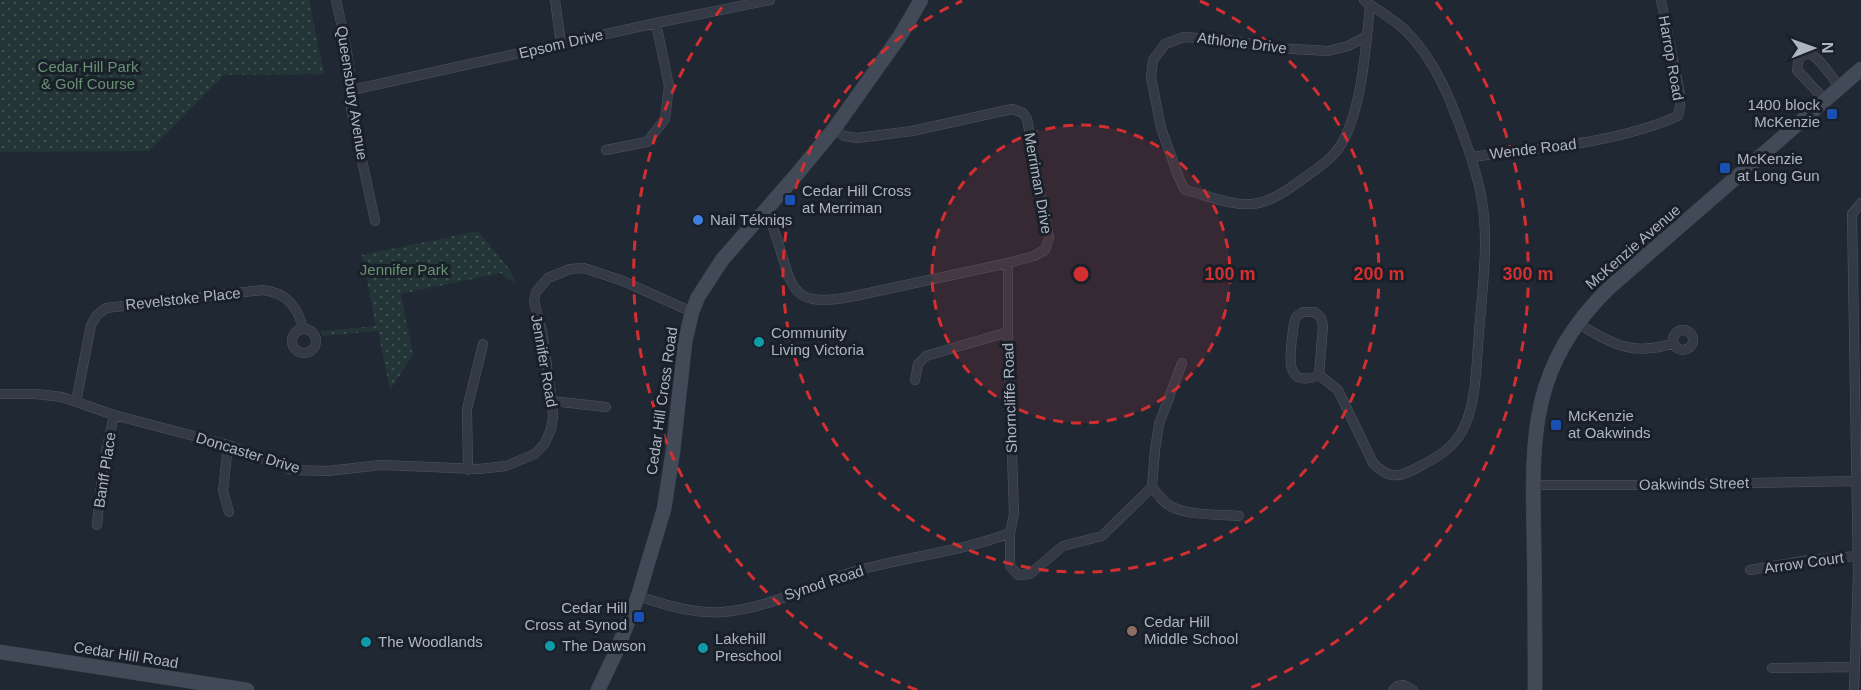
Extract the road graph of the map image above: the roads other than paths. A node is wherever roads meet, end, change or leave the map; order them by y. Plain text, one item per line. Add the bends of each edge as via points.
1 (336, 0) edge
2 (555, 0) edge
3 (770, 0) edge
4 (921, 0) edge
5 (1661, 0) edge
6 (1367, 2) edge
7 (656, 23) junction
8 (1367, 36) junction
9 (561, 44) junction
10 (1861, 69) edge
11 (1840, 87) junction
12 (352, 90) junction
13 (1825, 100) junction
14 (1678, 116) joint
15 (834, 129) junction
16 (606, 150) dead end
17 (1471, 157) junction
18 (1861, 203) edge
19 (763, 214) junction
20 (375, 221) dead end
21 (1008, 263) junction
22 (1857, 283) edge
23 (692, 312) junction
24 (1577, 324) junction
25 (303, 329) dead end
26 (1008, 332) junction
27 (1674, 343) dead end
28 (483, 344) dead end
29 (1182, 363) dead end
30 (1319, 375) junction
31 (915, 380) dead end
32 (0, 394) edge
33 (552, 401) junction
34 (76, 402) junction
35 (606, 407) dead end
36 (114, 415) junction
37 (1858, 418) edge
38 (228, 445) junction
39 (535, 454) joint
40 (468, 470) junction
41 (1855, 481) junction
42 (1533, 484) junction
43 (1152, 487) junction
44 (229, 512) dead end
45 (1239, 516) dead end
46 (97, 525) dead end
47 (1010, 533) junction
48 (1858, 556) junction
49 (1750, 570) dead end
50 (638, 596) junction
51 (0, 652) edge
52 (1855, 667) junction
53 (1772, 668) dead end
54 (247, 690) edge
55 (598, 690) edge
56 (1393, 690) edge
57 (1413, 690) edge
58 (1535, 690) edge
59 (1854, 690) edge

1 - 12 street, Queensbury Avenue
2 - 9 street
3 - 7 street, Epsom Drive
4 - 15 main road, Cedar Hill Cross Road
5 - 14 street, Harrop Road via 1680,94
6 - 8 street, Athlone Drive
6 - 17 street, Wende Road via 1405,30 1434,67
7 - 9 street, Epsom Drive
7 - 16 street via 669,86 665,118 647,142
8 - 8 street, Athlone Drive via 1328,51 1184,37 1165,44 1153,60 1151,77 1161,128 1185,190 1233,202 1263,202 1325,162 1341,145 1348,129 1357,100
9 - 12 street, Epsom Drive
10 - 11 main road, McKenzie Avenue
11 - 13 main road, McKenzie Avenue
11 - 13 street via 1816,56 1808,53 1799,57 1797,70
12 - 20 street, Queensbury Avenue via 351,109
13 - 24 main road, McKenzie Avenue via 1610,287
14 - 17 street, Wende Road via 1655,126 1581,143
15 - 19 main road, Cedar Hill Cross Road
15 - 21 street, Merriman Drive via 857,138 912,131 1012,109 1023,113 1049,238 1046,250
17 - 30 street via 1485,232 1476,375 1463,430 1447,451 1410,472 1393,476 1382,473 1373,463 1338,390
18 - 22 street via 1852,214
19 - 21 street, Merriman Drive via 772,222 791,282 810,300 850,297
19 - 23 main road, Cedar Hill Cross Road via 718,266
21 - 26 street, Shorncliffe Road
22 - 37 street
23 - 33 street, Jennifer Road via 591,269 570,269 548,278 534,301
23 - 50 main road, Cedar Hill Cross Road via 664,509
24 - 27 street via 1621,346 1657,349
24 - 42 main road, McKenzie Avenue via 1540,402 1533,447
25 - 34 street, Revelstoke Place via 293,304 274,291 106,308 91,325
26 - 31 street via 926,356 918,364
26 - 47 street, Shorncliffe Road via 1014,514
28 - 40 street via 467,409
29 - 43 street via 1160,424
30 - 30 street via 1322,318 1315,312 1303,312 1294,323 1290,365 1297,376
32 - 34 street, Doncaster Drive via 48,395
33 - 35 street
33 - 39 street, Jennifer Road via 551,429
34 - 36 street, Doncaster Drive
36 - 38 street, Doncaster Drive
36 - 46 street, Banff Place via 103,466
37 - 41 street
38 - 40 street, Doncaster Drive via 292,470 328,471 381,465
38 - 44 street via 223,491
39 - 40 street, Doncaster Drive via 506,466
41 - 42 street, Oakwinds Street
41 - 48 street
42 - 58 main road, McKenzie Avenue
43 - 45 street via 1174,508
43 - 47 street, Shorncliffe Road via 1102,536 1063,546 1030,574 1018,575 1010,567
47 - 50 street, Synod Road via 984,543 865,569 745,609 704,612
48 - 49 street, Arrow Court
48 - 52 street
50 - 55 main road, Cedar Hill Cross Road
51 - 54 main road, Cedar Hill Road
52 - 53 street
52 - 59 street
56 - 57 street via 1404,685

